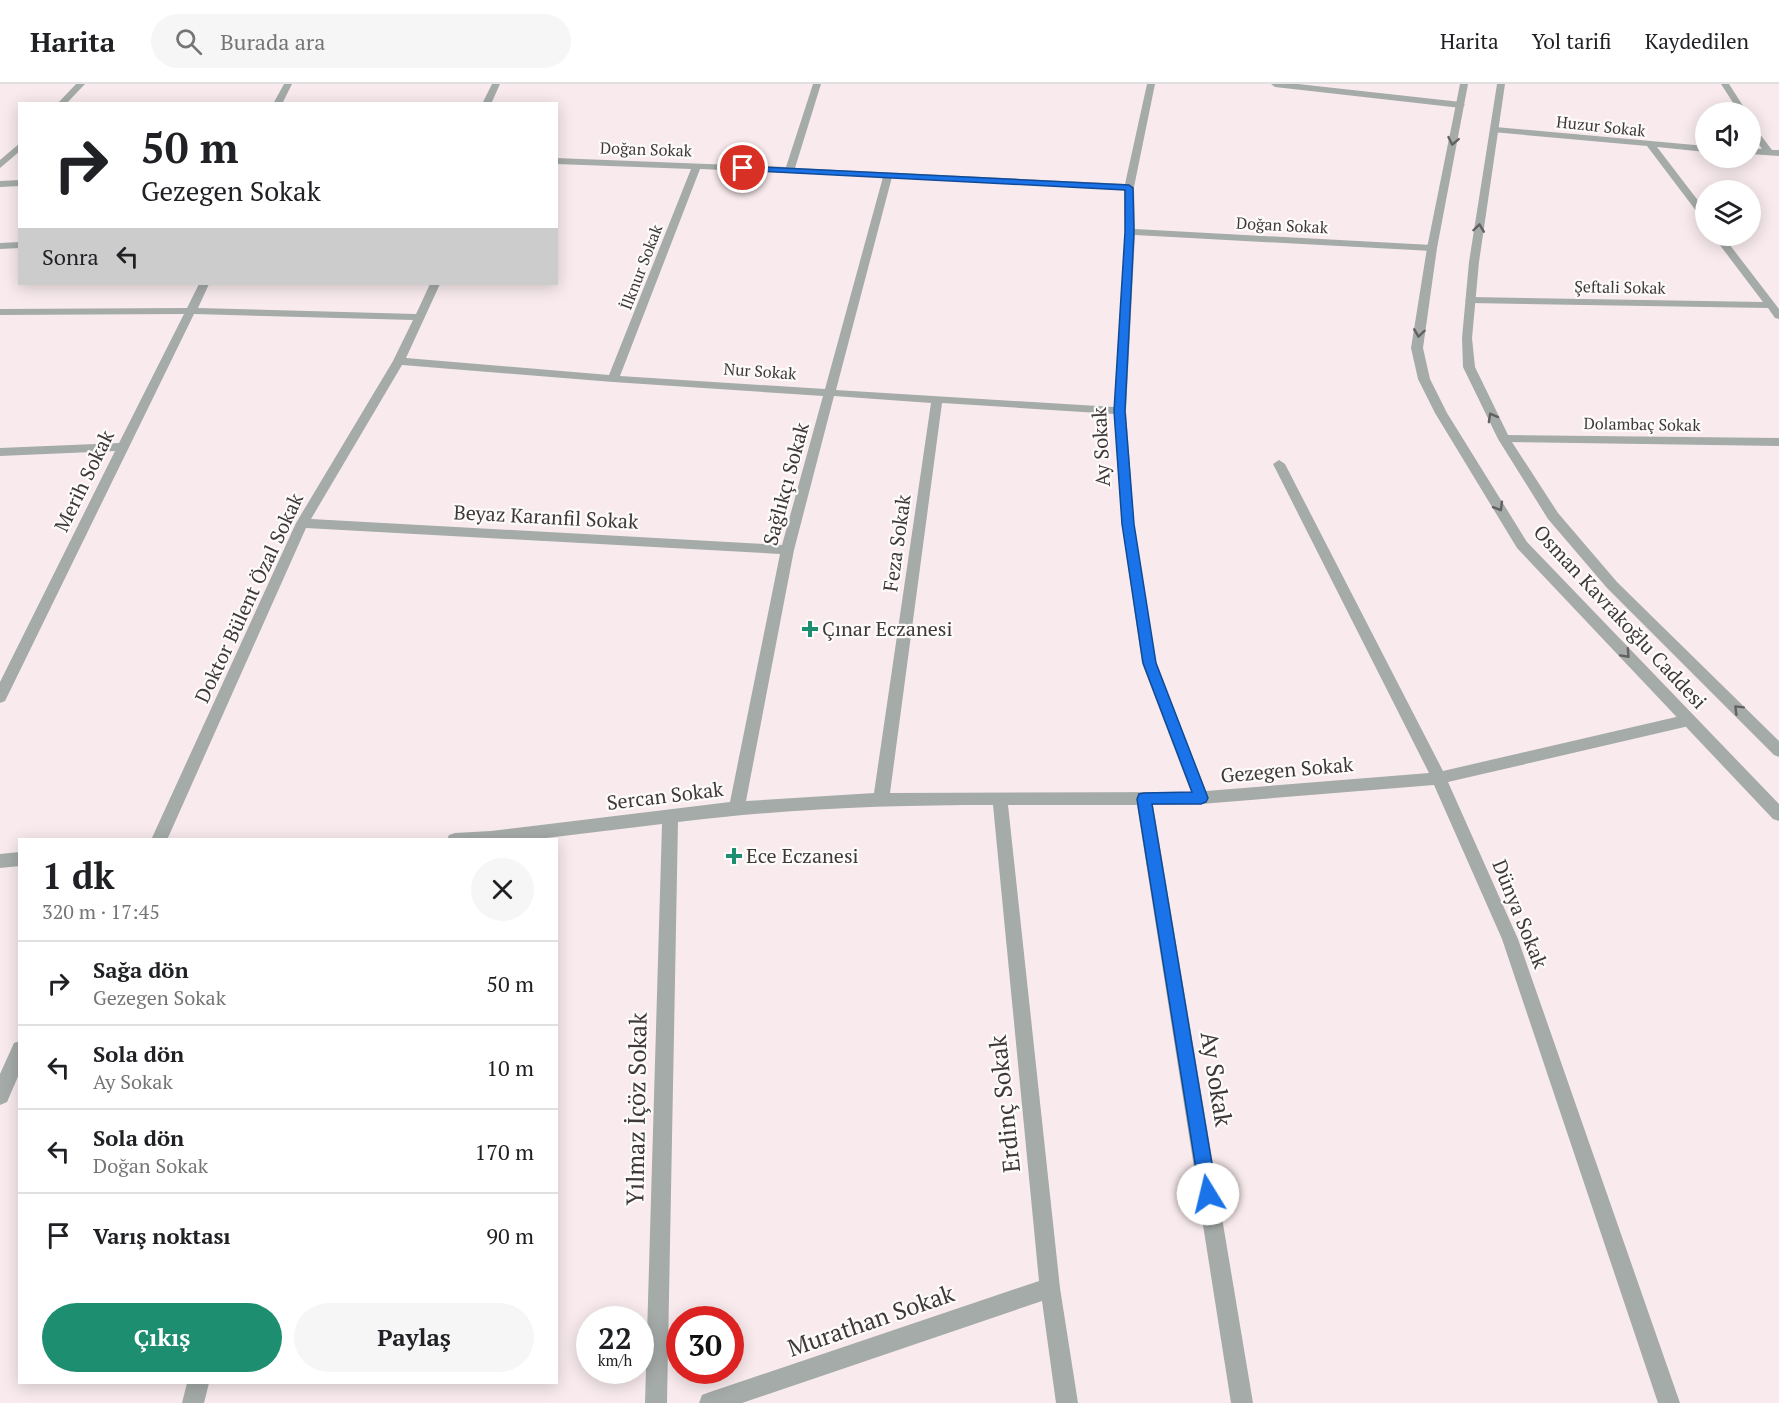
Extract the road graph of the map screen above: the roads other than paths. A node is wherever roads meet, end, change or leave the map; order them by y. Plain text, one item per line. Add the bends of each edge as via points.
1 (81, 84) edge
2 (288, 84) edge
3 (496, 84) edge
4 (817, 84) edge
5 (1151, 84) edge
6 (1275, 84) edge
7 (1464, 84) edge
8 (1501, 84) edge
9 (1725, 84) edge
10 (63, 102) edge
11 (278, 102) edge
12 (487, 102) edge
13 (1737, 102) edge
14 (1461, 105) junction
15 (1495, 130) junction
16 (1761, 141) edge
17 (1651, 146) junction
18 (18, 148) edge
19 (1695, 148) edge
20 (1761, 152) edge
21 (1768, 152) junction
22 (1779, 153) edge
23 (558, 160) edge
24 (0, 165) edge
25 (697, 166) junction
26 (789, 171) junction
27 (888, 174) junction
28 (18, 183) edge
29 (0, 184) edge
30 (1129, 188) junction
31 (1695, 204) edge
32 (1130, 232) junction
33 (18, 245) edge
34 (0, 246) edge
35 (1726, 246) edge
36 (1432, 248) junction
37 (204, 285) edge
38 (434, 285) edge
39 (1470, 300) junction
40 (1770, 305) junction
41 (191, 311) junction
42 (0, 312) edge
43 (1779, 316) edge
44 (418, 317) junction
45 (399, 361) junction
46 (614, 379) junction
47 (830, 392) junction
48 (937, 400) junction
49 (1120, 411) junction
50 (1504, 439) junction
51 (1779, 442) edge
52 (122, 447) junction
53 (0, 452) edge
54 (1279, 464) dead end
55 (302, 523) junction
56 (787, 550) junction
57 (0, 697) edge
58 (1689, 720) junction
59 (1779, 751) edge
60 (1438, 778) junction
61 (1201, 798) junction
62 (881, 799) junction
63 (1000, 799) junction
64 (1144, 799) junction
65 (737, 808) junction
66 (1779, 814) edge
67 (670, 816) junction
68 (160, 838) edge
69 (491, 838) edge
70 (18, 859) edge
71 (0, 861) edge
72 (18, 1054) edge
73 (0, 1096) edge
74 (1050, 1288) junction
75 (198, 1384) edge
76 (193, 1403) edge
77 (656, 1403) edge
78 (710, 1403) edge
79 (1067, 1403) edge
80 (1242, 1403) edge
81 (1669, 1403) edge

1 - 10 street
2 - 11 street
3 - 12 street
4 - 26 street
5 - 30 street, Ay Sokak
6 - 14 street
7 - 14 street, Osman Kavrakoğlu Caddesi
8 - 15 street, Osman Kavrakoğlu Caddesi
9 - 13 street
14 -> 36 street, Osman Kavrakoğlu Caddesi
15 - 17 street, Huzur Sokak
39 -> 15 street, Osman Kavrakoğlu Caddesi
16 - 21 street
17 - 19 street, Huzur Sokak
17 - 31 street
18 - 24 street
20 - 21 street
21 - 22 street
23 - 25 street, Doğan Sokak
25 - 26 street, Doğan Sokak
25 - 46 street, İlknur Sokak
26 - 27 street, Doğan Sokak
27 - 30 street, Doğan Sokak
27 - 47 street, Sağlıkçı Sokak
28 - 29 street
30 - 32 street, Ay Sokak
32 - 36 street, Doğan Sokak
32 - 49 street, Ay Sokak
33 - 34 street
35 - 40 street
36 -> 58 street, Osman Kavrakoğlu Caddesi via 1417,348 1424,379 1441,413 1522,545
37 - 41 street, Merih Sokak
38 - 44 street, Doktor Bülent Özal Sokak
39 - 40 street, Şeftali Sokak
50 -> 39 street, Osman Kavrakoğlu Caddesi via 1469,367
40 - 43 street
41 - 42 street
41 - 44 street
41 - 52 street, Merih Sokak
44 - 45 street, Doktor Bülent Özal Sokak
45 - 46 street, Nur Sokak
45 - 55 street, Doktor Bülent Özal Sokak
46 - 47 street, Nur Sokak
47 - 48 street, Nur Sokak
47 - 56 street, Sağlıkçı Sokak
48 - 49 street, Nur Sokak
48 - 62 street, Feza Sokak
49 - 61 street, Ay Sokak via 1128,524 1149,663
50 - 51 street, Dolambaç Sokak
59 -> 50 street, Osman Kavrakoğlu Caddesi via 1612,585 1553,516
52 - 53 street
52 - 57 street, Merih Sokak
54 - 60 street, Dünya Sokak
55 - 56 street, Beyaz Karanfil Sokak
55 - 68 street, Doktor Bülent Özal Sokak
56 - 65 street, Sağlıkçı Sokak
58 - 60 street, Gezegen Sokak
58 - 66 street, Osman Kavrakoğlu Caddesi
60 - 61 street, Gezegen Sokak
60 - 81 street, Dünya Sokak via 1510,939
61 - 64 street, Gezegen Sokak
62 - 63 street, Gezegen Sokak
62 - 65 street, Sercan Sokak
63 - 64 street, Gezegen Sokak
63 - 74 street, Erdinç Sokak
64 - 80 street, Ay Sokak
65 - 67 street, Sercan Sokak
67 - 69 street, Sercan Sokak
67 - 77 street, Yılmaz İçöz Sokak
70 - 71 street
72 - 73 street
74 - 78 street, Murathan Sokak
74 - 79 street, Erdinç Sokak
75 - 76 street

